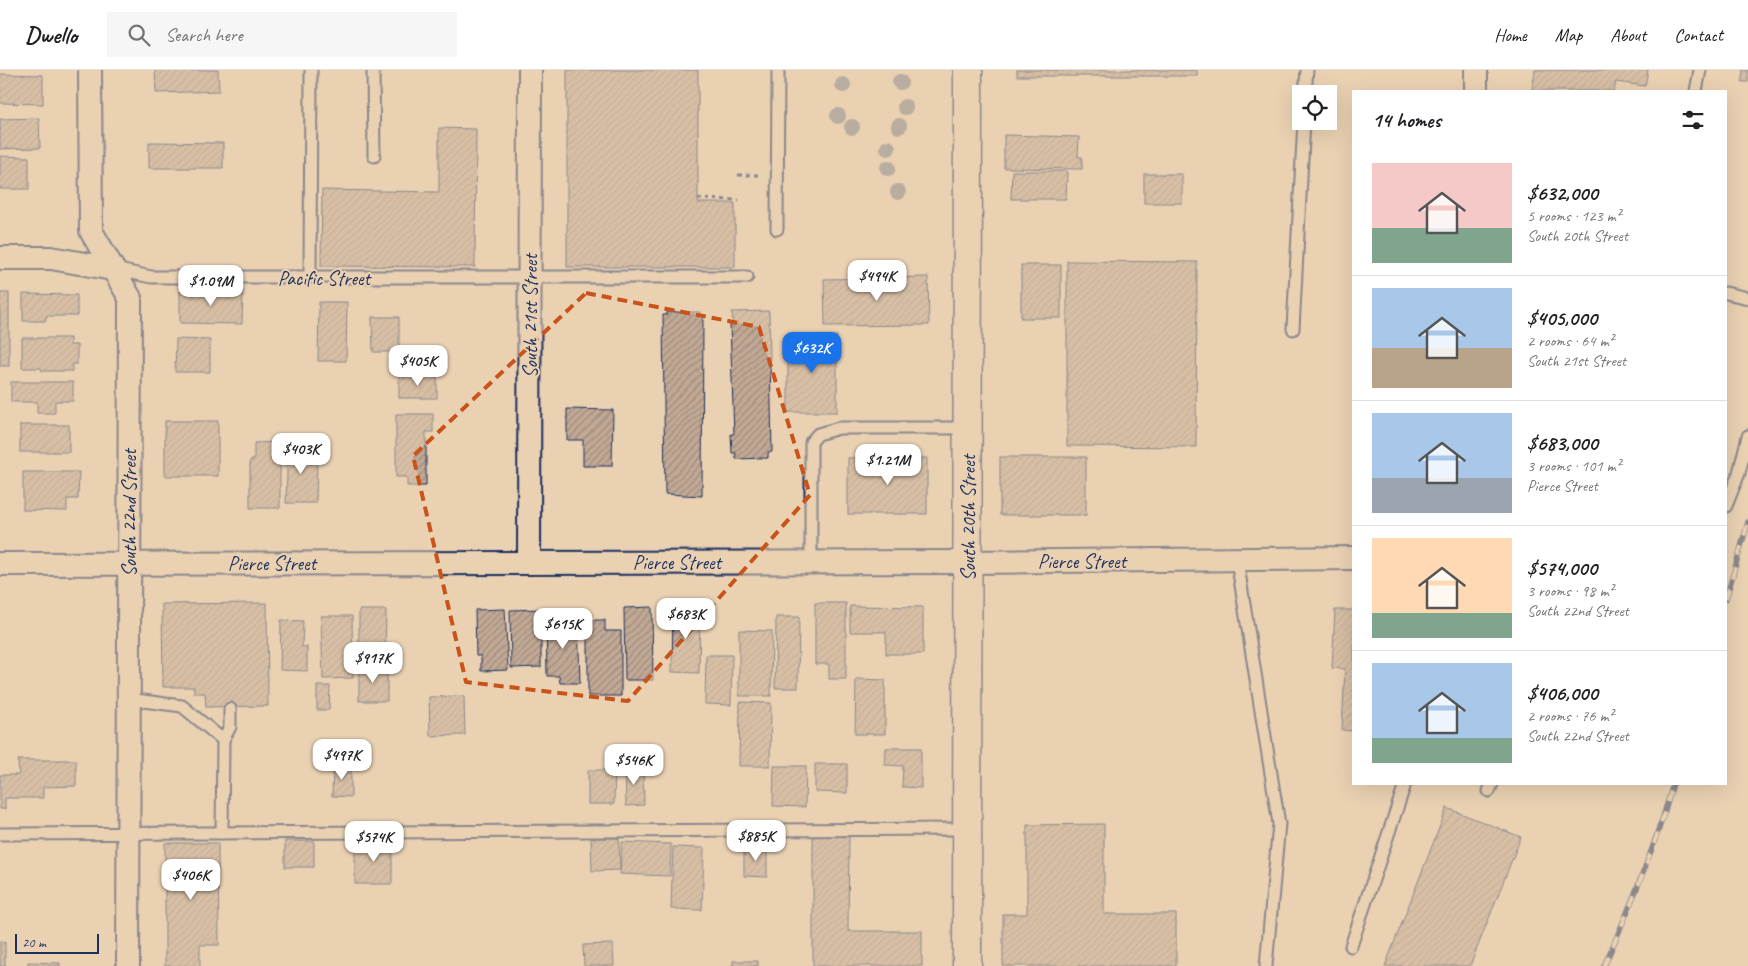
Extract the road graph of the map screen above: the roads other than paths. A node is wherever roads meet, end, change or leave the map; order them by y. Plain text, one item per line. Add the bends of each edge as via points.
1 (90, 70) edge
2 (311, 70) edge
3 (373, 70) edge
4 (530, 70) edge
5 (778, 70) edge
6 (968, 70) edge
7 (1307, 70) edge
8 (1476, 70) edge
9 (1700, 70) edge
10 (1306, 85) edge
11 (1476, 90) edge
12 (1696, 90) edge
13 (1304, 130) edge
14 (374, 156) dead end
15 (777, 229) dead end
16 (0, 258) edge
17 (113, 269) junction
18 (310, 277) junction
19 (747, 277) dead end
20 (530, 278) junction
21 (1727, 293) edge
22 (1748, 298) edge
23 (1293, 329) dead end
24 (968, 428) junction
25 (1748, 436) edge
26 (1727, 503) edge
27 (1352, 558) edge
28 (1237, 560) junction
29 (811, 562) junction
30 (969, 562) junction
31 (529, 563) junction
32 (0, 564) edge
33 (129, 564) junction
34 (128, 699) junction
35 (230, 709) dead end
36 (223, 740) junction
37 (1405, 785) edge
38 (968, 829) junction
39 (222, 833) junction
40 (0, 834) edge
41 (128, 834) junction
42 (1351, 946) dead end
43 (128, 966) edge
44 (967, 966) edge
45 (1266, 966) edge

1 - 17 street, South 22nd Street via 91,231
2 - 18 lane
3 - 14 lane
4 - 20 street, South 21st Street
5 - 15 lane
6 - 24 street, South 20th Street
7 - 10 lane
8 - 11 street
9 - 12 lane
13 - 23 lane
16 - 17 street, Pacific Street via 51,258
17 - 18 lane, Pacific Street via 151,277
17 - 33 street, South 22nd Street via 130,298
18 - 20 lane, Pacific Street
19 - 20 lane, Pacific Street
20 - 31 street, South 21st Street
21 - 22 lane
24 - 29 lane via 839,428 818,434 811,442
24 - 30 street, South 20th Street
25 - 26 lane
27 - 28 street, Pierce Street
28 - 30 street, Pierce Street
28 - 45 lane via 1279,824
29 - 30 street, Pierce Street
29 - 31 street, Pierce Street
30 - 38 street, South 20th Street
31 - 33 street, Pierce Street
32 - 33 street, Pierce Street
33 - 34 street, South 22nd Street
34 - 36 lane via 182,706
34 - 41 street, South 22nd Street
35 - 36 lane via 230,727
36 - 39 lane
37 - 42 lane
38 - 39 lane
38 - 44 street, South 20th Street
39 - 41 lane
40 - 41 lane
41 - 43 street, South 22nd Street

